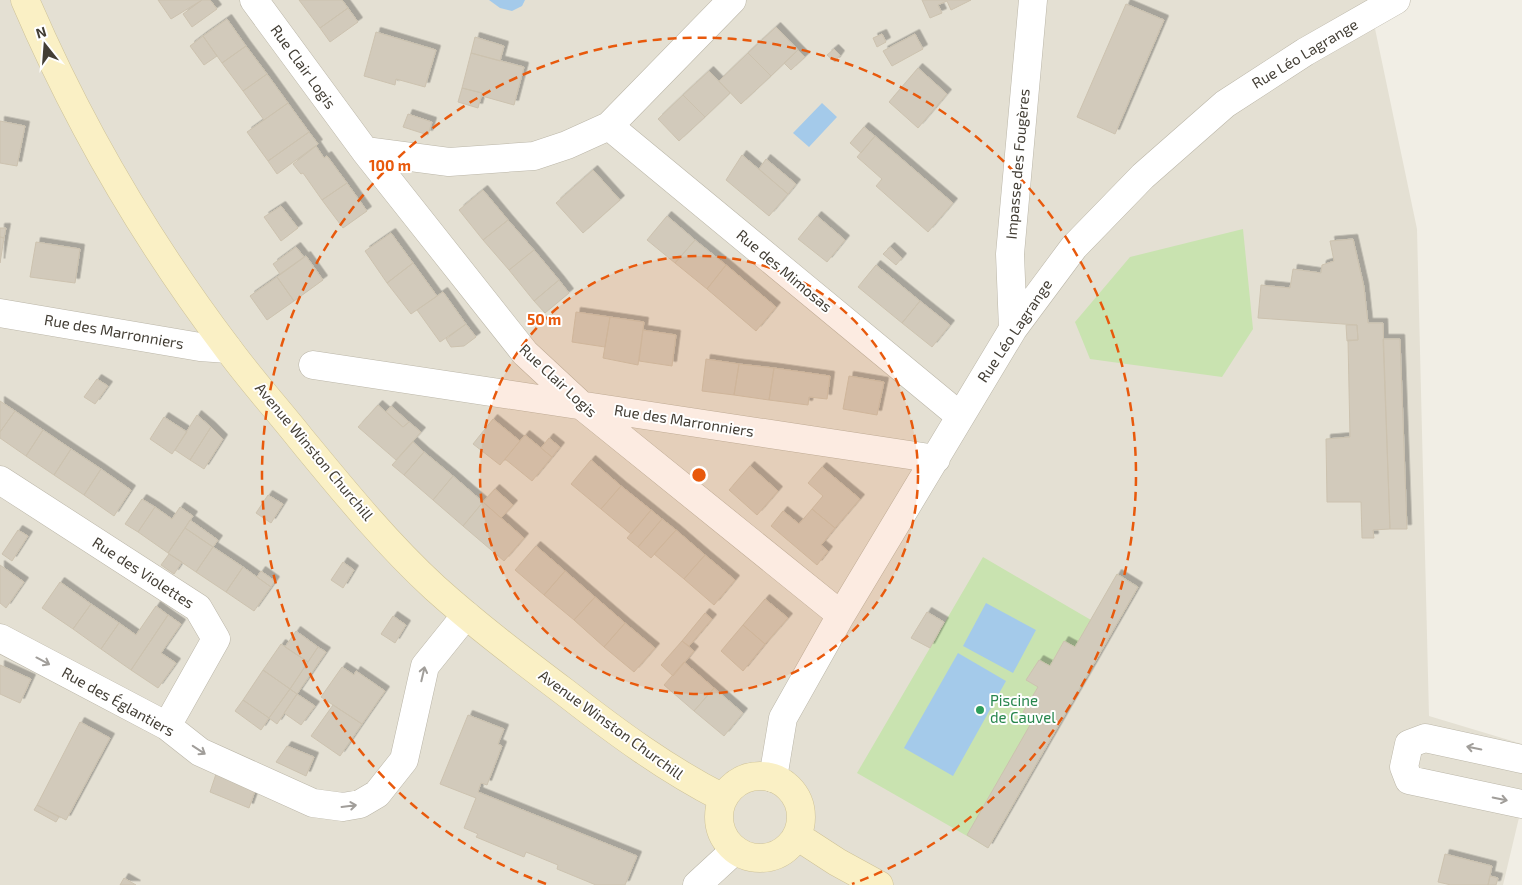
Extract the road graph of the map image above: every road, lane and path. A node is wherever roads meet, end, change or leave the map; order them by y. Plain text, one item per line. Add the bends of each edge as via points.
1 (25, 0) edge
2 (254, 0) edge
3 (732, 0) edge
4 (1033, 0) edge
5 (1396, 0) edge
6 (609, 126) junction
7 (365, 151) junction
8 (0, 313) edge
9 (1013, 329) junction
10 (228, 349) junction
11 (313, 365) dead end
12 (581, 405) junction
13 (960, 416) junction
14 (936, 459) junction
15 (0, 480) edge
16 (466, 615) junction
17 (840, 615) junction
18 (0, 638) edge
19 (167, 726) junction
20 (1522, 758) edge
21 (773, 778) junction
22 (723, 798) junction
23 (1522, 804) edge
24 (797, 836) junction
25 (735, 850) junction
26 (697, 885) edge
27 (879, 885) edge

1 - 10 main road, Avenue Winston Churchill via 88,131 130,205
2 - 7 street, Rue Clair Logis
3 - 6 street
4 - 9 street, Impasse des Fougères via 1010,254
5 - 9 street, Rue Léo Lagrange via 1305,52 1225,104 1143,176 1074,247
6 - 7 street via 534,156 449,162
6 - 13 street, Rue des Mimosas
7 - 12 street, Rue Clair Logis via 525,353
8 - 10 street, Rue des Marronniers
9 - 13 street, Rue Léo Lagrange
10 - 16 main road, Avenue Winston Churchill via 355,504 433,586
11 - 12 street, Rue des Marronniers
12 - 14 street, Rue des Marronniers
12 - 17 street, Rue Clair Logis
13 - 14 street, Rue Léo Lagrange
14 - 17 street, Rue Léo Lagrange
15 - 19 street, Rue des Violettes via 198,608 216,640
19 -> 16 street, Rue des Églantiers via 200,752 313,803 343,807 360,804 377,794 404,760 424,666
16 - 22 main road, Avenue Winston Churchill via 643,751
17 - 21 street, Rue Léo Lagrange via 783,718
18 -> 19 street, Rue des Églantiers
20 -> 23 street via 1425,738 1409,744 1404,767 1410,780
21 - 22 main road via 750,777 739,781
21 - 24 main road via 792,791 798,801 801,818
22 - 25 main road via 719,809 721,832
24 - 25 main road via 781,853 769,857 752,857
24 - 27 main road
25 - 26 street

